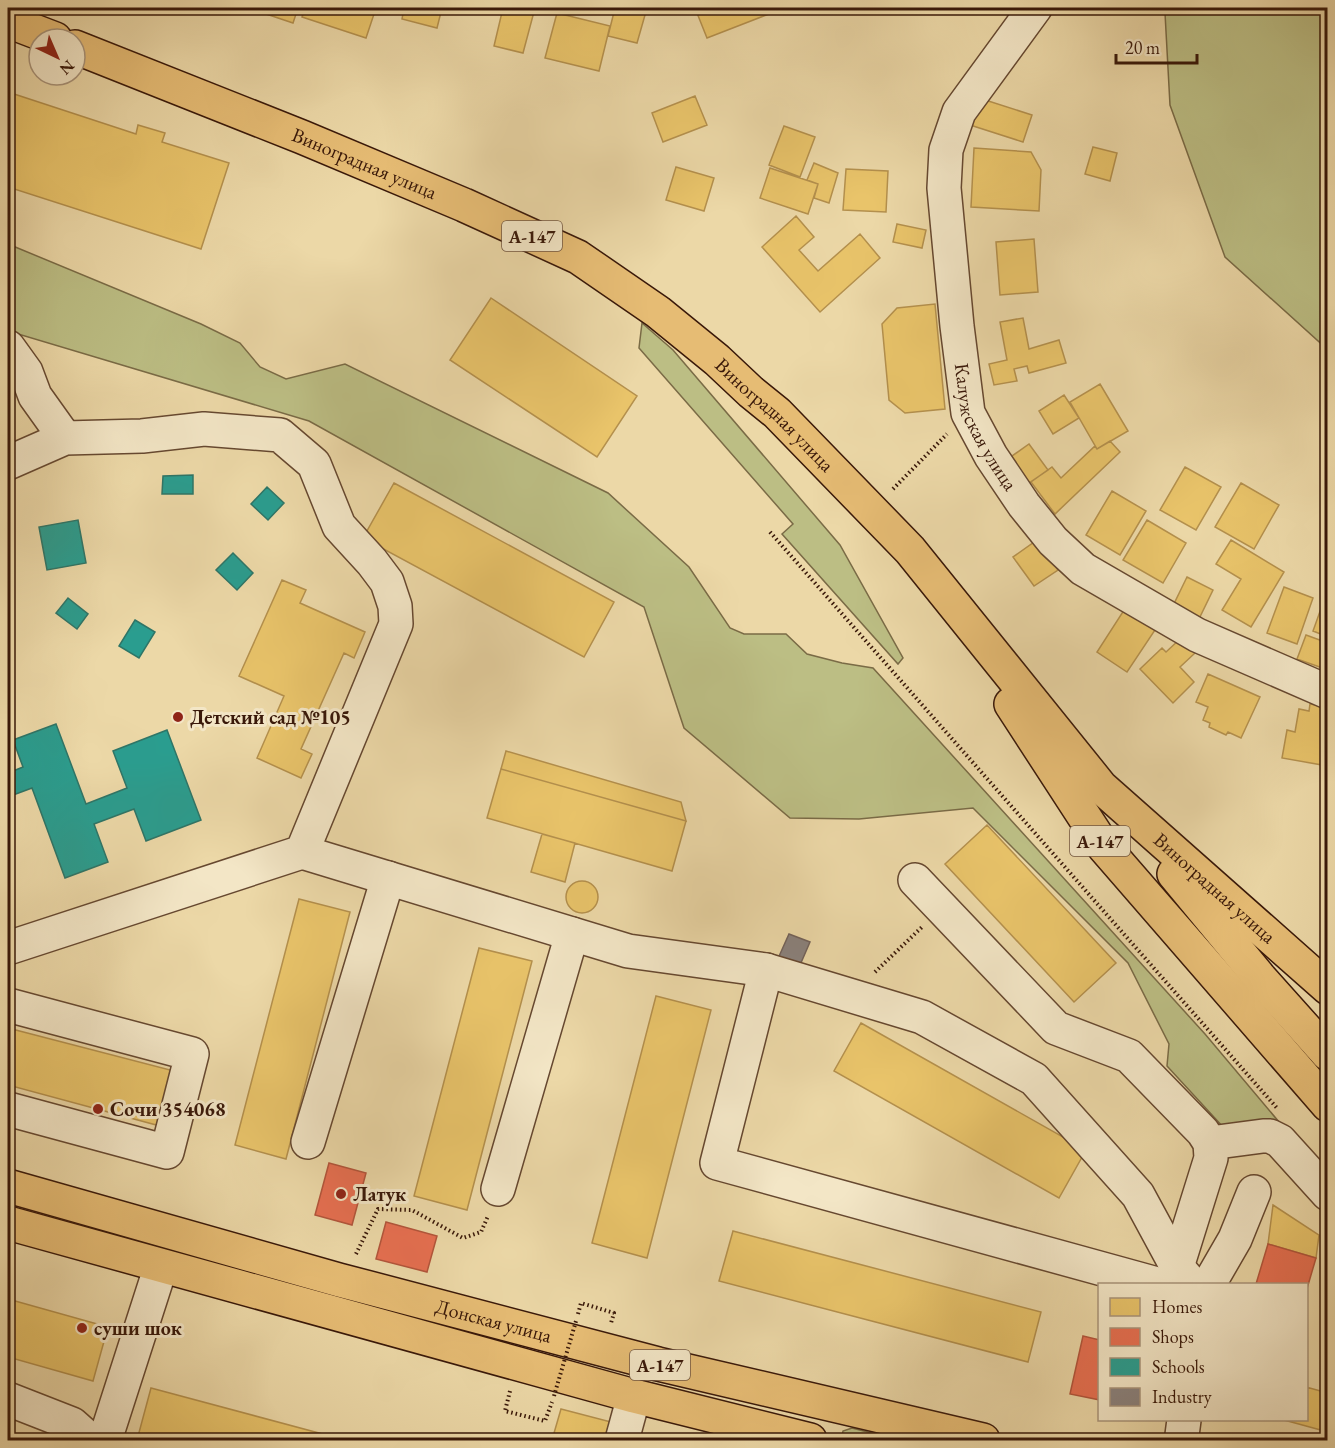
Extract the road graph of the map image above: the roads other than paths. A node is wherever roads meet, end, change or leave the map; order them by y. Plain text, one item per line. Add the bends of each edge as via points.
1 (1035, 8) edge
2 (8, 21) edge
3 (27, 28) edge
4 (87, 52) edge
5 (8, 347) edge
6 (65, 438) junction
7 (8, 463) edge
8 (910, 550) junction
9 (1328, 692) edge
10 (1101, 787) junction
11 (302, 852) junction
12 (388, 878) junction
13 (915, 880) dead end
14 (572, 934) junction
15 (8, 948) edge
16 (766, 970) junction
17 (1328, 988) edge
18 (8, 1005) edge
19 (1328, 1054) edge
20 (1328, 1106) edge
21 (8, 1109) edge
22 (308, 1142) dead end
23 (1210, 1143) junction
24 (8, 1186) edge
25 (498, 1189) road end
26 (1254, 1192) dead end
27 (1328, 1194) edge
28 (8, 1223) edge
29 (161, 1266) junction
30 (1175, 1279) edge
31 (1210, 1283) edge
32 (634, 1396) junction
33 (8, 1400) edge
34 (90, 1440) edge
35 (105, 1440) edge
36 (622, 1440) edge
37 (810, 1440) edge
38 (983, 1440) edge

1 - 9 street, Калужская улица via 960,112 946,150 944,188 969,413 991,456 1024,505 1053,541 1083,569 1197,635
2 - 3 main road
4 - 8 main road, Виноградная улица / А-147 via 464,205 578,257 658,312 777,412
5 - 6 street via 26,372 35,396
6 - 7 street
6 - 11 street via 204,429 280,435 314,464 339,525 387,582 396,624
8 - 10 main road, Виноградная улица / А-147
8 - 20 main road, А-147 via 1104,847
10 - 17 main road, Виноградная улица / А-147
10 - 19 main road
11 - 12 street
11 - 15 street
12 - 14 street
12 - 22 street
13 - 23 street via 1056,1028 1130,1056
14 - 16 street via 628,951
14 - 25 street
16 - 30 street via 922,1017 1034,1079 1138,1195
16 - 30 street via 717,1163
18 - 21 street via 192,1054 167,1152
23 - 27 street via 1270,1136
23 - 30 street via 1212,1158
24 - 38 main road, Донская улица / А-147 via 346,1270 658,1365
26 - 31 street via 1235,1239
28 - 29 main road, Донская улица
29 - 32 main road, Донская улица / А-147
29 - 35 street
32 - 36 street
32 - 37 main road, Донская улица / А-147
33 - 34 street via 72,1424

